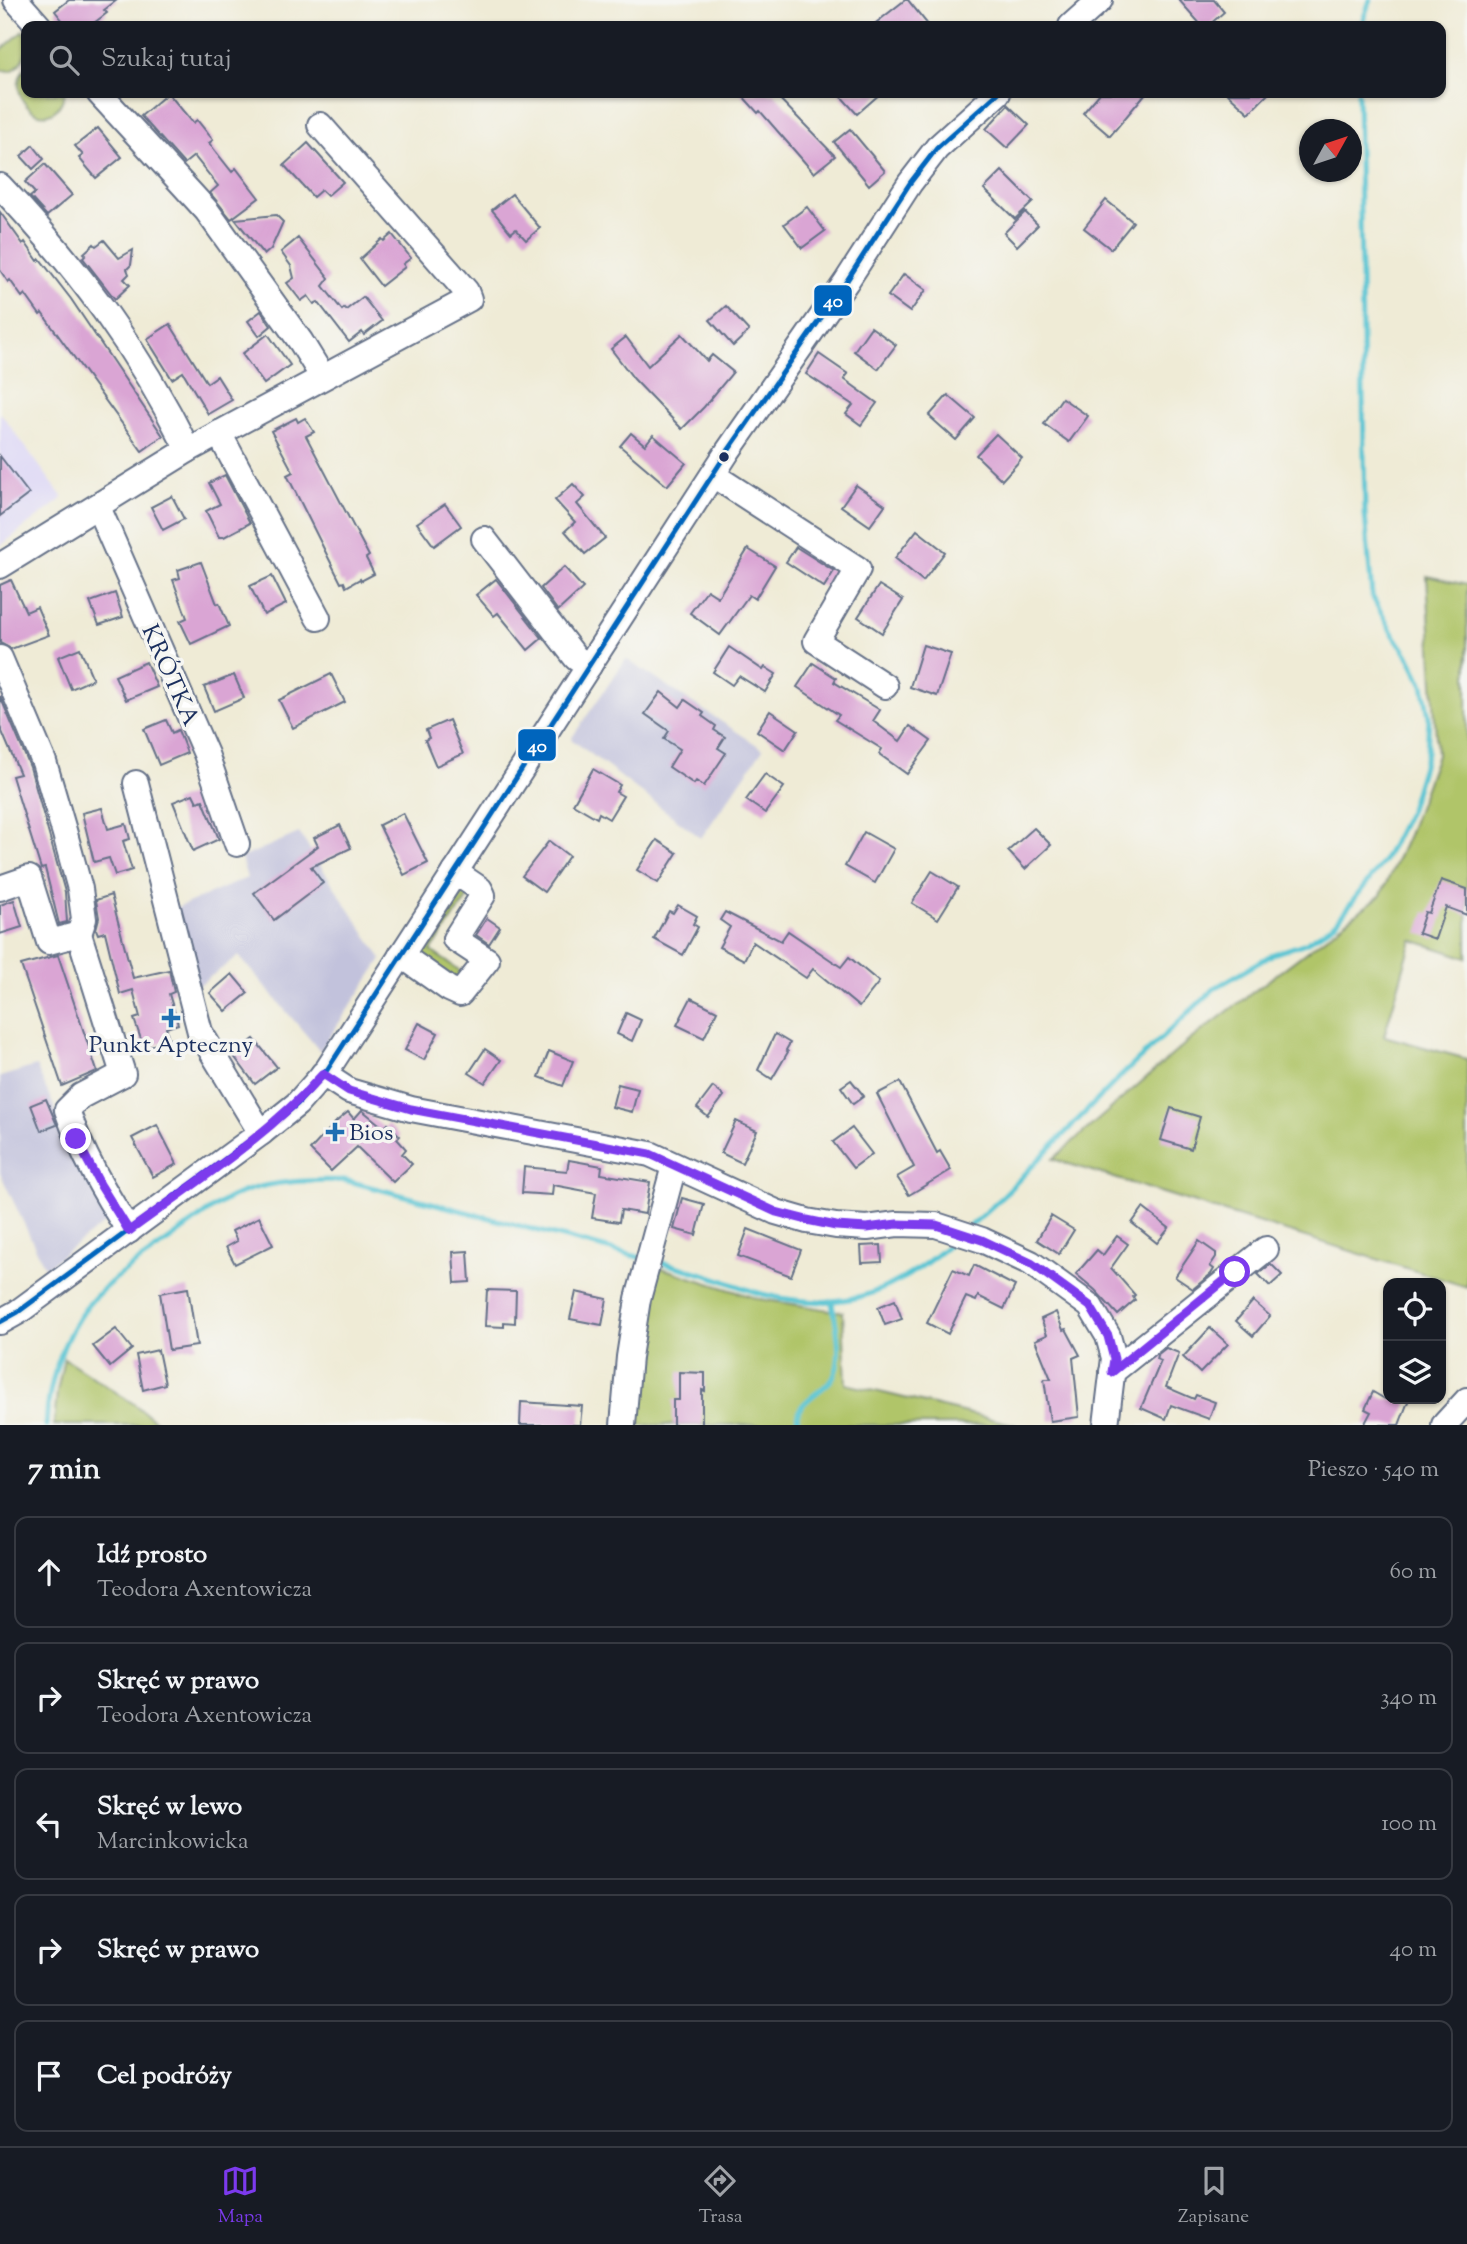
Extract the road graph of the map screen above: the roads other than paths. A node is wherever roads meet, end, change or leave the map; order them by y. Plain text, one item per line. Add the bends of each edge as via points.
1 (16, 0) edge
2 (1100, 0) edge
3 (35, 21) edge
4 (1077, 21) edge
5 (104, 98) edge
6 (992, 98) edge
7 (320, 125) dead end
8 (0, 186) edge
9 (322, 376) junction
10 (219, 433) junction
11 (188, 450) junction
12 (713, 475) junction
13 (97, 507) junction
14 (484, 540) dead end
15 (0, 566) edge
16 (318, 618) dead end
17 (0, 659) edge
18 (589, 666) junction
19 (886, 686) dead end
20 (136, 783) dead end
21 (237, 844) dead end
22 (455, 872) junction
23 (0, 888) edge
24 (79, 934) junction
25 (401, 955) junction
26 (323, 1074) junction
27 (261, 1133) junction
28 (674, 1166) junction
29 (129, 1231) junction
30 (1266, 1249) dead end
31 (0, 1322) edge
32 (1112, 1372) junction
33 (1467, 1400) edge
34 (624, 1425) edge
35 (1106, 1425) edge
36 (1444, 1425) edge

1 - 3 street
2 - 4 street
5 - 9 street via 207,211
6 - 12 street via 937,148 910,183
7 - 9 street via 469,299
8 - 11 street via 113,320
9 - 10 street
10 - 11 street
10 - 16 street
11 - 13 street
12 - 18 street
12 - 19 street via 858,569 816,641
13 - 15 street
13 - 21 street, KRÓTKA via 206,754
14 - 18 street via 576,658
17 - 24 street via 44,762 65,834 80,889 84,919
18 - 22 street
20 - 27 street via 200,1032
22 - 25 street
22 - 25 street via 483,895 455,939 487,960 460,994
23 - 24 street via 29,878 49,942
24 - 29 street via 123,1074 67,1110 76,1139
25 - 26 street
26 - 27 street via 297,1104
26 - 28 street via 369,1098 650,1154
27 - 29 street
28 - 32 street via 776,1212 836,1226 936,1225 1031,1263 1090,1306 1108,1336
28 - 34 street via 638,1299
29 - 31 street
30 - 32 street
32 - 35 street
33 - 36 street

